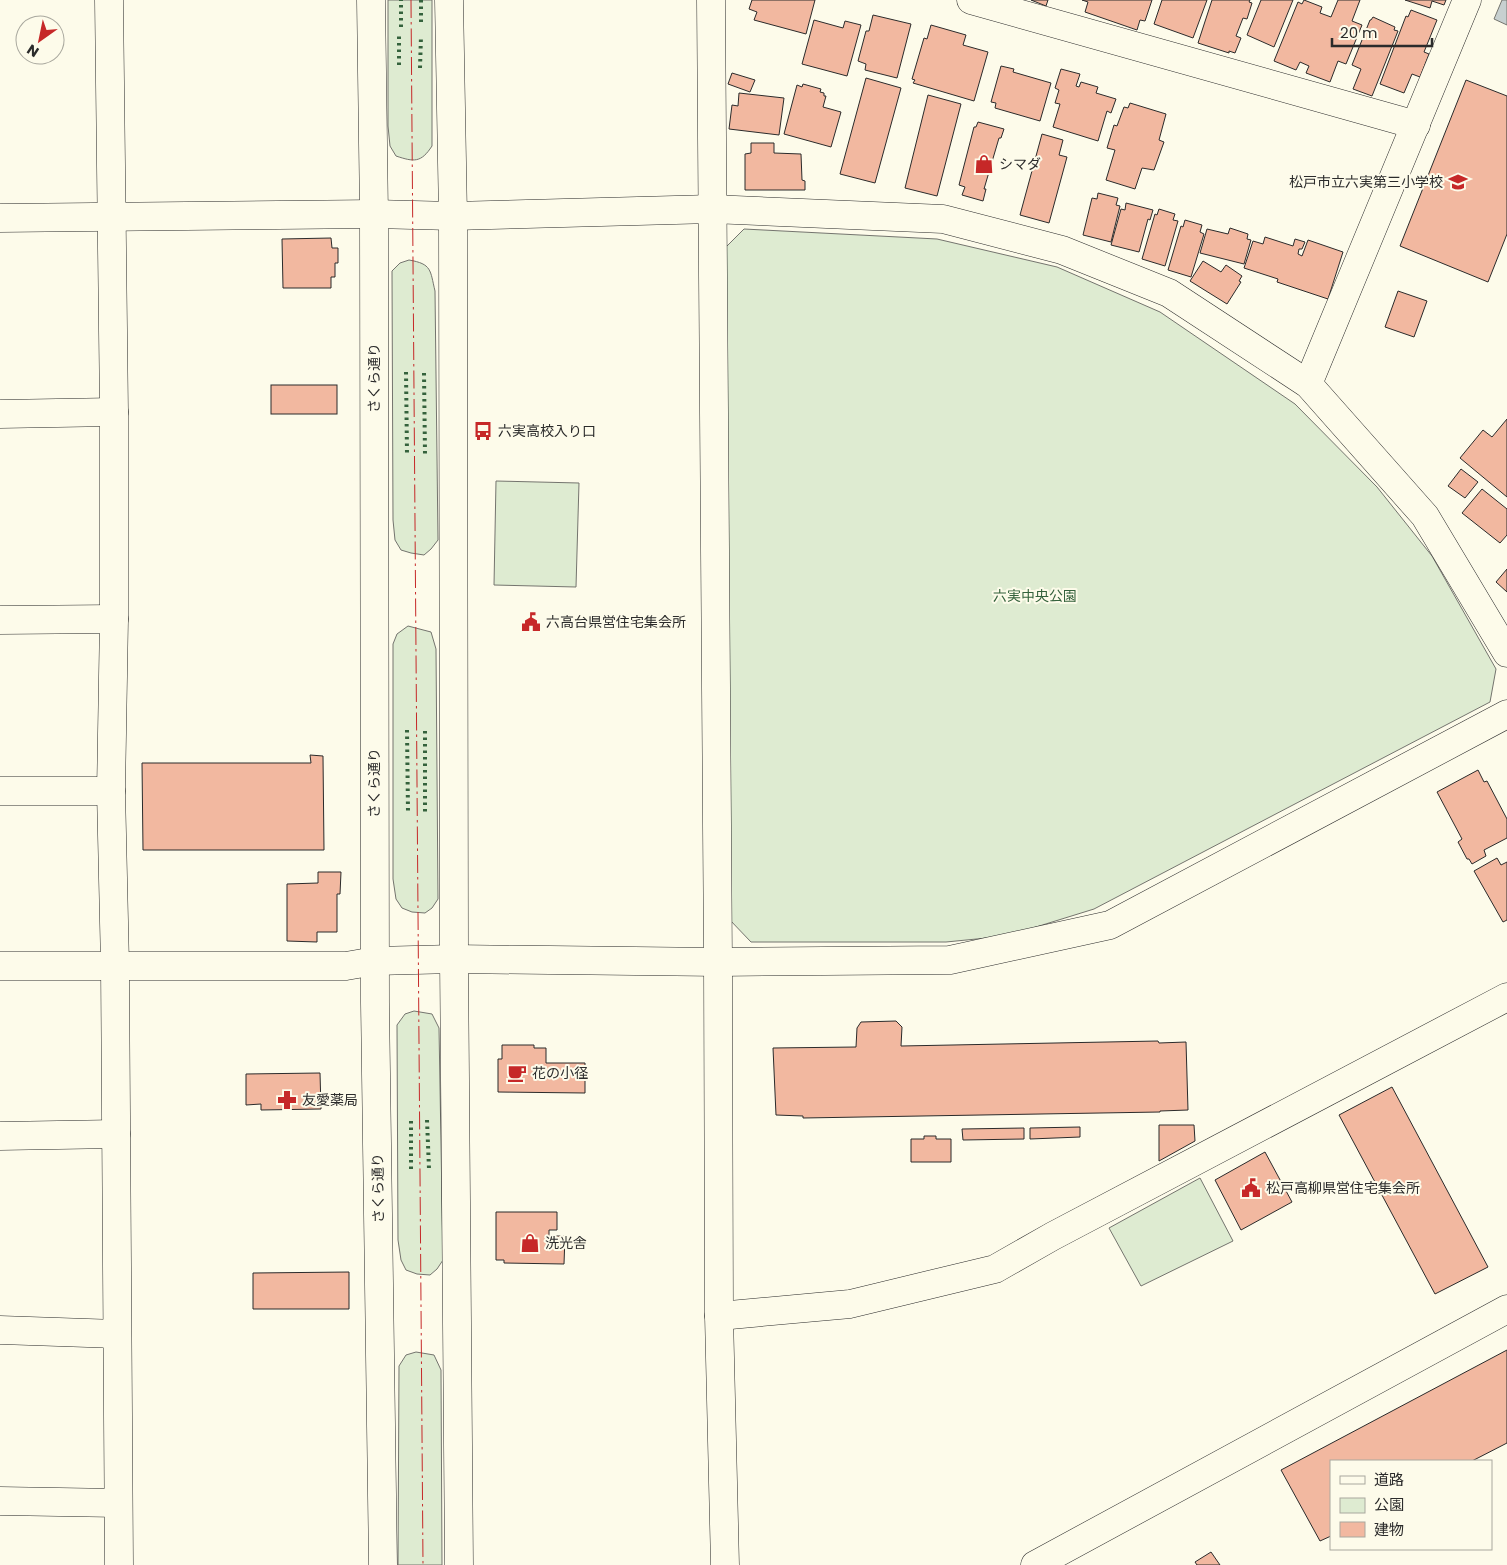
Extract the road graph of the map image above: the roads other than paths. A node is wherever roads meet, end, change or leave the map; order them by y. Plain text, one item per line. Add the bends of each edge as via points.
1 (109, 0) edge
2 (371, 0) edge
3 (449, 0) edge
4 (711, 0) edge
5 (970, 0) edge
6 (1467, 0) edge
7 (1416, 125) junction
8 (712, 209) junction
9 (374, 214) junction
10 (112, 216) junction
11 (453, 216) junction
12 (0, 218) edge
13 (1308, 384) junction
14 (114, 412) junction
15 (0, 414) edge
16 (114, 619) junction
17 (0, 620) edge
18 (1507, 653) edge
19 (1507, 714) edge
20 (0, 791) edge
21 (112, 791) junction
22 (454, 959) junction
23 (374, 961) junction
24 (718, 962) junction
25 (115, 965) junction
26 (0, 966) edge
27 (1507, 997) edge
28 (116, 1134) junction
29 (0, 1136) edge
30 (1507, 1309) edge
31 (719, 1316) junction
32 (0, 1330) edge
33 (117, 1334) junction
34 (0, 1501) edge
35 (118, 1503) junction
36 (119, 1565) edge
37 (383, 1565) edge
38 (459, 1565) edge
39 (724, 1565) edge
40 (1035, 1565) edge

1 - 10 street
2 - 9 street, さくら通り
3 - 11 street
4 - 8 street
5 - 7 street
6 - 7 street
7 - 13 street
8 - 11 street
8 - 13 street via 943,218 1062,250 1169,293
8 - 24 street
9 - 10 street
9 - 11 street
9 - 23 street, さくら通り
10 - 12 street
10 - 14 street
11 - 22 street
13 - 18 street via 1424,516
14 - 15 street
14 - 16 street
16 - 17 street
16 - 21 street
19 - 24 street via 1110,925 950,960
20 - 21 street
21 - 25 street
22 - 23 street
22 - 24 street
22 - 38 street
23 - 25 street via 346,966
23 - 37 street, さくら通り
24 - 31 street
25 - 26 street
25 - 28 street
27 - 31 street via 995,1268 850,1304
28 - 29 street
28 - 33 street
30 - 40 street
31 - 39 street
32 - 33 street
33 - 35 street
34 - 35 street
35 - 36 street

